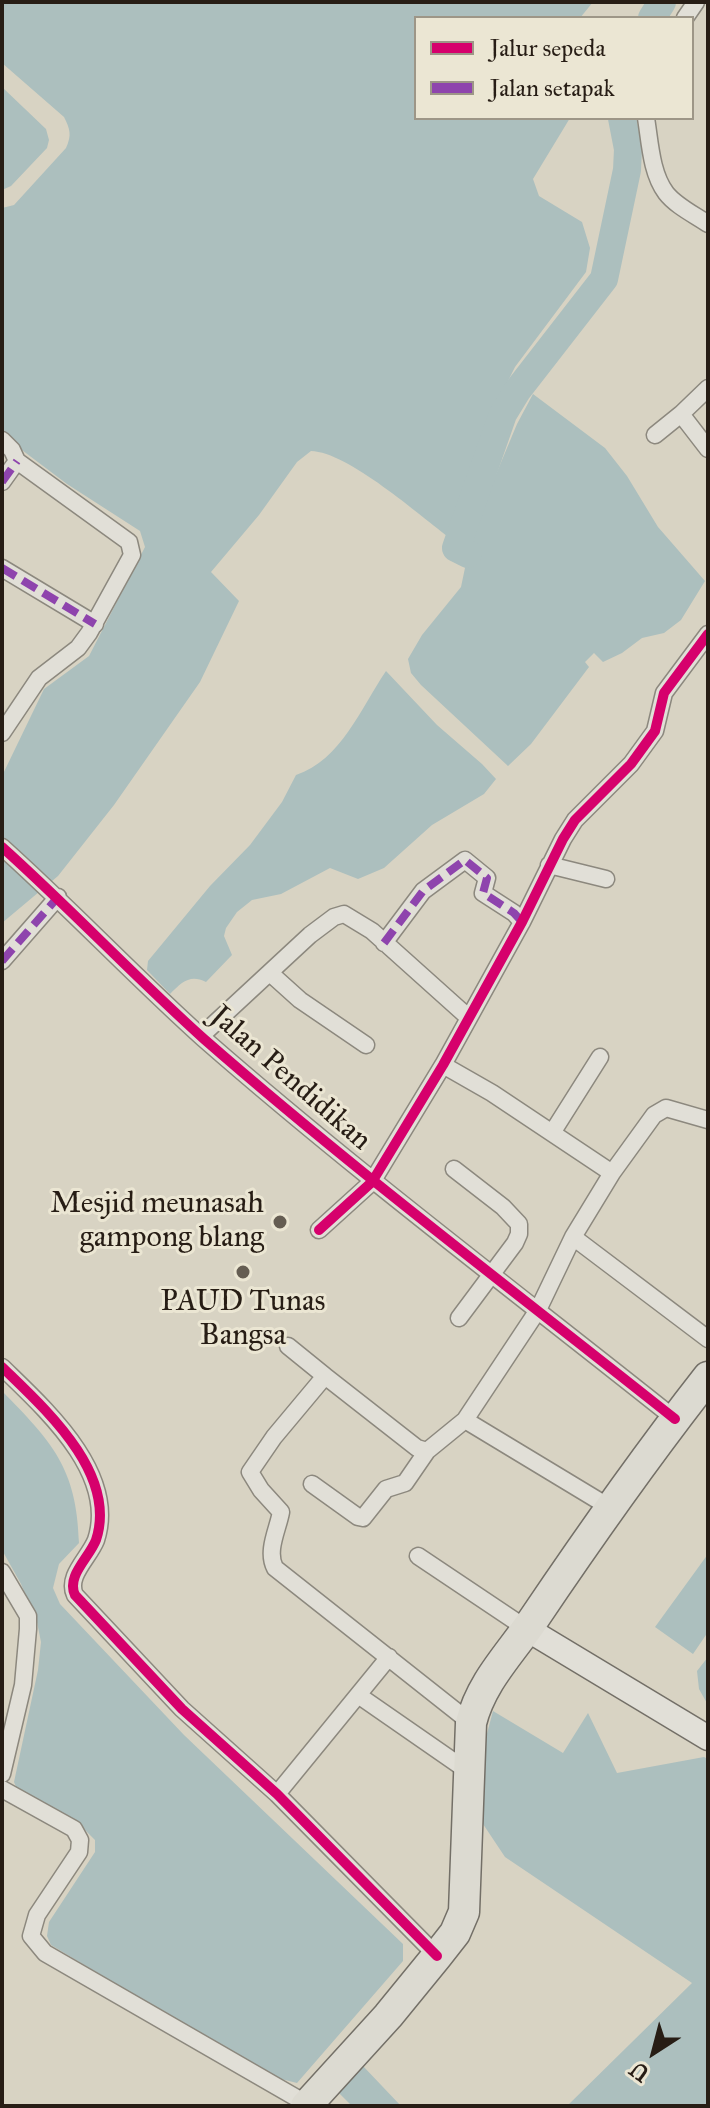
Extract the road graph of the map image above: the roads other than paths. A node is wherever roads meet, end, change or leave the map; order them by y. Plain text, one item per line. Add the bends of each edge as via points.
1 (702, 2) edge
2 (708, 6) edge
3 (646, 120) edge
4 (708, 224) edge
5 (708, 388) edge
6 (681, 414) junction
7 (655, 435) dead end
8 (2, 440) edge
9 (708, 449) edge
10 (17, 461) junction
11 (2, 482) edge
12 (2, 568) edge
13 (95, 624) junction
14 (708, 634) edge
15 (2, 733) edge
16 (2, 847) edge
17 (549, 865) junction
18 (606, 879) dead end
19 (55, 894) junction
20 (522, 922) junction
21 (384, 943) junction
22 (2, 961) edge
23 (270, 973) junction
24 (469, 1018) junction
25 (201, 1036) junction
26 (366, 1045) dead end
27 (600, 1057) dead end
28 (443, 1065) junction
29 (708, 1119) edge
30 (552, 1133) junction
31 (454, 1169) dead end
32 (612, 1173) junction
33 (372, 1182) junction
34 (319, 1230) dead end
35 (573, 1237) junction
36 (492, 1275) junction
37 (538, 1310) junction
38 (459, 1318) dead end
39 (708, 1339) edge
40 (288, 1346) dead end
41 (2, 1367) edge
42 (325, 1376) junction
43 (708, 1377) edge
44 (675, 1419) junction
45 (465, 1420) junction
46 (427, 1451) junction
47 (312, 1484) dead end
48 (609, 1507) junction
49 (418, 1556) dead end
50 (2, 1572) edge
51 (527, 1629) junction
52 (389, 1657) junction
53 (358, 1695) junction
54 (471, 1723) junction
55 (708, 1738) edge
56 (469, 1772) junction
57 (2, 1774) edge
58 (2, 1789) edge
59 (277, 1794) junction
60 (437, 1956) junction
61 (306, 2105) edge

1 - 2 street
3 - 4 street via 666,194
5 - 6 street
6 - 7 street
6 - 9 street
8 - 10 street
10 - 11 street
10 - 13 street via 133,548
12 - 13 street
13 - 15 street via 78,648 39,678
14 - 17 street via 664,693 655,731 631,764 575,820
16 - 19 street, Jalan Pendidikan
17 - 18 street
17 - 20 street
19 - 22 street
19 - 25 street, Jalan Pendidikan
20 - 21 street via 483,893 487,878 465,860 423,891
20 - 24 street
21 - 23 street via 344,914 310,935
21 - 24 street
23 - 25 street
23 - 26 street
24 - 28 street
25 - 33 street, Jalan Pendidikan
27 - 30 street
28 - 30 street
28 - 33 street
29 - 32 street via 666,1108 654,1115
30 - 32 street
31 - 36 street via 519,1224 515,1243
32 - 35 street
33 - 34 street
33 - 36 street, Jalan Pendidikan
35 - 37 street
35 - 39 street
36 - 37 street, Jalan Pendidikan
36 - 38 street
37 - 44 street, Jalan Pendidikan
37 - 45 street
40 - 42 street
41 - 59 street via 61,1428 92,1477 100,1522 87,1559 72,1578 75,1595 182,1709
42 - 46 street
42 - 52 street via 250,1472 281,1512 271,1550 275,1568
43 - 44 highway
44 - 48 highway
45 - 46 street
45 - 48 street
46 - 47 street via 405,1483 386,1489 363,1518
48 - 51 highway
49 - 51 street
50 - 57 street via 28,1616 28,1629 23,1685
51 - 54 highway via 490,1678
51 - 55 street
52 - 53 street
52 - 54 street
53 - 56 street
53 - 59 street
54 - 56 highway
56 - 60 highway via 464,1912
58 - 61 street via 74,1829 80,1840 79,1852 37,1915 31,1936 45,1953
59 - 60 street
60 - 61 highway

